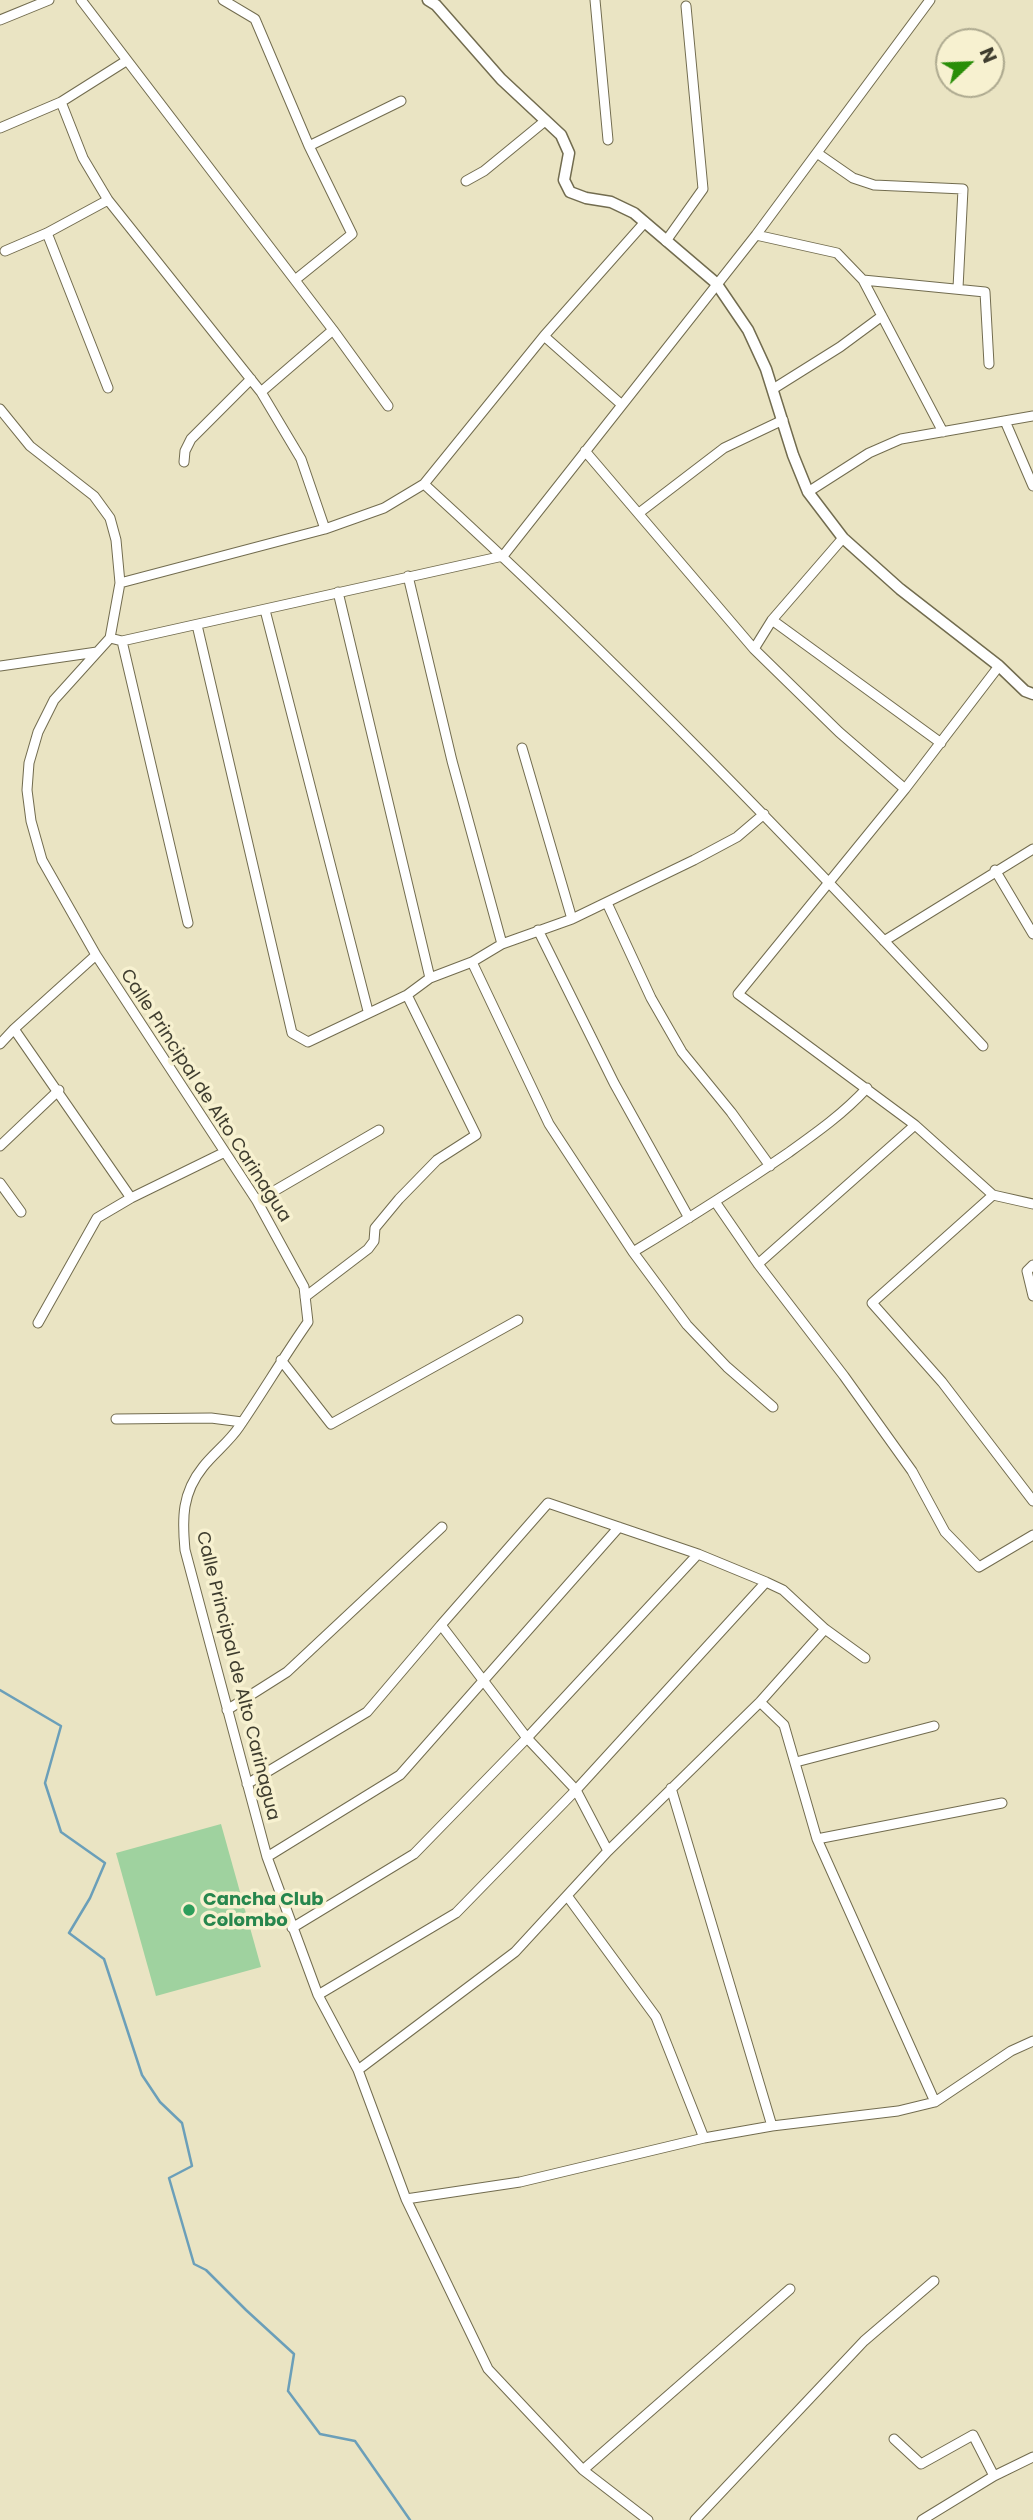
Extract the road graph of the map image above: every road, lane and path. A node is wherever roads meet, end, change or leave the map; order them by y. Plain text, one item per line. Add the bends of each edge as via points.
1 (49, 0) edge
2 (81, 0) edge
3 (223, 0) edge
4 (595, 0) edge
5 (930, 0) edge
6 (432, 2) edge
7 (686, 6) dead end
8 (0, 20) edge
9 (126, 61) junction
10 (401, 101) dead end
11 (61, 102) junction
12 (545, 121) junction
13 (0, 128) edge
14 (608, 140) dead end
15 (309, 146) junction
16 (817, 153) junction
17 (466, 181) dead end
18 (108, 200) junction
19 (645, 222) junction
20 (47, 233) junction
21 (756, 235) junction
22 (666, 241) junction
23 (5, 251) dead end
24 (295, 280) junction
25 (863, 280) junction
26 (716, 283) junction
27 (958, 288) junction
28 (882, 316) junction
29 (333, 330) junction
30 (544, 336) junction
31 (989, 364) dead end
32 (251, 379) junction
33 (108, 388) dead end
34 (773, 388) junction
35 (261, 392) junction
36 (622, 405) junction
37 (388, 406) dead end
38 (0, 409) edge
39 (1033, 416) edge
40 (783, 420) junction
41 (1005, 421) junction
42 (943, 432) junction
43 (584, 451) junction
44 (184, 462) dead end
45 (424, 484) junction
46 (1033, 486) edge
47 (808, 492) junction
48 (639, 513) junction
49 (325, 529) junction
50 (843, 538) junction
51 (503, 556) junction
52 (408, 576) junction
53 (120, 583) junction
54 (338, 592) junction
55 (265, 610) junction
56 (772, 620) junction
57 (197, 625) junction
58 (110, 638) junction
59 (122, 641) junction
60 (754, 649) junction
61 (97, 652) junction
62 (0, 666) edge
63 (999, 666) junction
64 (1033, 694) edge
65 (941, 743) junction
66 (522, 748) dead end
67 (905, 789) junction
68 (764, 814) junction
69 (1033, 849) edge
70 (995, 870) junction
71 (830, 882) junction
72 (607, 903) junction
73 (572, 919) junction
74 (188, 923) dead end
75 (538, 930) junction
76 (1033, 934) edge
77 (884, 941) junction
78 (502, 944) junction
79 (96, 955) junction
80 (472, 962) junction
81 (430, 978) junction
82 (407, 995) junction
83 (368, 1011) junction
84 (14, 1029) junction
85 (0, 1044) edge
86 (983, 1046) dead end
87 (867, 1088) junction
88 (59, 1090) junction
89 (915, 1125) junction
90 (379, 1130) dead end
91 (0, 1146) edge
92 (225, 1152) junction
93 (769, 1166) junction
94 (0, 1184) edge
95 (993, 1195) junction
96 (131, 1198) junction
97 (257, 1201) junction
98 (716, 1203) junction
99 (1033, 1204) edge
100 (21, 1212) dead end
101 (689, 1218) junction
102 (633, 1252) junction
103 (758, 1264) junction
104 (1033, 1265) edge
105 (1033, 1296) edge
106 (305, 1297) junction
107 (518, 1320) dead end
108 (38, 1323) dead end
109 (281, 1360) junction
110 (773, 1407) dead end
111 (116, 1419) dead end
112 (242, 1422) junction
113 (1033, 1500) edge
114 (442, 1527) dead end
115 (619, 1527) junction
116 (1033, 1535) edge
117 (698, 1554) junction
118 (766, 1582) junction
119 (441, 1625) junction
120 (825, 1629) junction
121 (864, 1658) dead end
122 (483, 1682) junction
123 (760, 1702) junction
124 (227, 1710) junction
125 (934, 1726) dead end
126 (527, 1738) junction
127 (796, 1762) junction
128 (247, 1784) junction
129 (671, 1788) junction
130 (576, 1790) junction
131 (1002, 1803) dead end
132 (817, 1839) junction
133 (608, 1851) junction
134 (267, 1857) junction
135 (568, 1897) junction
136 (292, 1928) junction
137 (318, 1995) junction
138 (1033, 2042) edge
139 (358, 2070) junction
140 (935, 2102) junction
141 (772, 2126) junction
142 (704, 2138) junction
143 (406, 2199) junction
144 (934, 2281) dead end
145 (790, 2289) dead end
146 (894, 2440) dead end
147 (1033, 2457) edge
148 (583, 2470) junction
149 (994, 2476) junction
150 (648, 2520) edge
151 (695, 2520) edge
152 (922, 2520) edge

1 - 8 street
2 - 9 street
3 - 15 street via 255,19
4 - 14 street
5 - 16 street
6 - 12 street
7 - 22 street via 703,189
9 - 11 street
9 - 24 street
10 - 15 street
11 - 13 street
11 - 18 street via 83,158
12 - 17 street
12 - 19 street via 561,135 569,153 564,180 570,192 624,206
15 - 24 street via 352,234
16 - 21 street
16 - 27 street via 853,178 874,184 963,189
18 - 20 street
18 - 32 street
19 - 22 street
19 - 30 street
20 - 23 street
20 - 33 street
21 - 25 street via 837,253
21 - 26 street
22 - 26 street
24 - 29 street
25 - 27 street
25 - 28 street
26 - 34 street via 748,330
26 - 36 street
27 - 31 street via 985,292
28 - 34 street via 840,348
28 - 42 street
29 - 35 street
29 - 37 street
30 - 36 street
30 - 45 street
32 - 35 street
32 - 44 street via 191,439
34 - 40 street
35 - 49 street via 301,459
36 - 43 street
38 - 53 street via 30,446 94,496 110,518
39 - 41 street
40 - 47 street
40 - 48 street via 724,448
41 - 42 street
41 - 46 street
42 - 47 street via 901,439 869,453
43 - 48 street
43 - 51 street
45 - 49 street via 384,509
45 - 51 street
47 - 50 street
48 - 60 street
49 - 53 street
50 - 56 street
50 - 63 street
51 - 52 street
51 - 68 street
52 - 54 street
52 - 78 street
53 - 58 street
54 - 55 street
54 - 81 street
55 - 57 street
55 - 83 street
56 - 60 street
56 - 65 street
57 - 59 street
57 - 83 street via 292,1032 308,1042
58 - 59 street
58 - 61 street, Calle Principal de Alto Carinagua
59 - 74 street
60 - 67 street
61 - 62 street
61 - 79 street, Calle Principal de Alto Carinagua via 54,700 29,762 27,790 42,860
63 - 64 street
63 - 65 street
65 - 67 street
66 - 73 street
67 - 71 street
68 - 71 street
68 - 72 street via 737,837
69 - 70 street
70 - 76 street
70 - 77 street
71 - 77 street
71 - 87 street via 738,993
72 - 73 street
72 - 93 street via 682,1052
73 - 75 street
75 - 78 street
75 - 101 street via 614,1083
77 - 86 street
78 - 80 street
79 - 84 street
79 - 92 street, Calle Principal de Alto Carinagua
80 - 81 street
80 - 102 street via 549,1124
81 - 82 street
82 - 83 street
82 - 106 street via 476,1135 437,1160 399,1199 375,1228 369,1249
84 - 85 street
84 - 88 street
87 - 89 street
87 - 93 street via 843,1114
88 - 91 street
88 - 96 street
89 - 95 street
89 - 103 street
90 - 97 street
92 - 96 street
92 - 97 street, Calle Principal de Alto Carinagua
93 - 98 street
94 - 100 street
95 - 99 street
95 - 113 street via 872,1303 942,1381
96 - 108 street via 97,1218
97 - 106 street, Calle Principal de Alto Carinagua via 304,1287
98 - 101 street
98 - 103 street
101 - 102 street
102 - 110 street via 687,1325
103 - 116 street via 912,1471 945,1532 979,1567
104 - 105 street via 1027,1271
106 - 109 street, Calle Principal de Alto Carinagua via 308,1322
107 - 109 street via 331,1424
109 - 112 street, Calle Principal de Alto Carinagua
111 - 112 street
112 - 124 street, Calle Principal de Alto Carinagua via 201,1468 182,1518 185,1550
114 - 124 street via 287,1672
115 - 117 street
115 - 119 street via 548,1503
115 - 122 street
117 - 118 street
117 - 126 street
118 - 120 street via 783,1590
118 - 130 street
119 - 122 street
119 - 128 street via 367,1712
120 - 121 street
120 - 123 street
122 - 126 street
122 - 134 street via 400,1775
123 - 127 street via 784,1726
123 - 129 street
124 - 128 street, Calle Principal de Alto Carinagua
125 - 127 street
126 - 130 street
126 - 136 street via 414,1854
127 - 132 street
128 - 134 street, Calle Principal de Alto Carinagua
129 - 133 street
129 - 141 street
130 - 133 street
130 - 137 street via 456,1913
131 - 132 street
132 - 140 street
133 - 135 street
134 - 136 street, Calle Principal de Alto Carinagua
135 - 139 street via 515,1952
135 - 142 street via 656,2017
136 - 137 street, Calle Principal de Alto Carinagua
137 - 139 street, Calle Principal de Alto Carinagua
138 - 140 street via 1011,2051
139 - 143 street, Calle Principal de Alto Carinagua
140 - 141 street via 898,2111
141 - 142 street
142 - 143 street via 520,2182
143 - 148 street, Calle Principal de Alto Carinagua via 488,2369
144 - 151 street via 864,2341
145 - 148 street
146 - 149 street via 921,2464 973,2435
147 - 149 street
148 - 150 street, Calle Principal de Alto Carinagua
149 - 152 street

